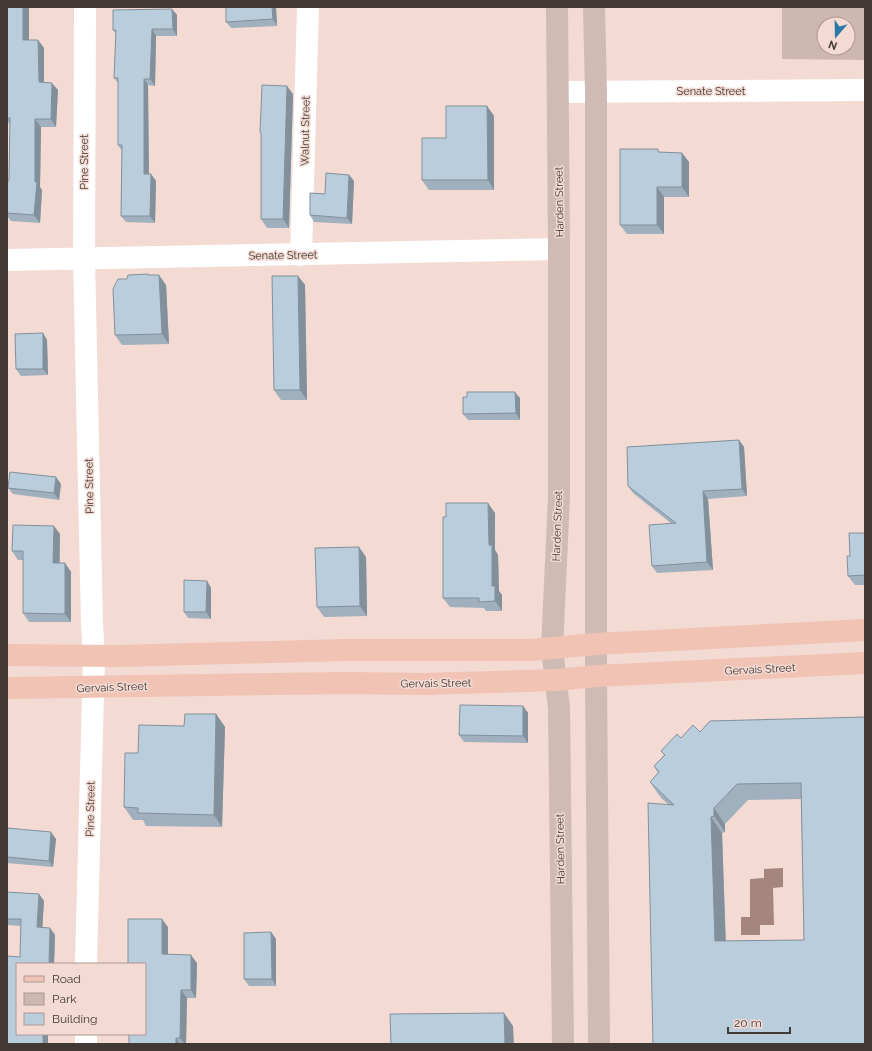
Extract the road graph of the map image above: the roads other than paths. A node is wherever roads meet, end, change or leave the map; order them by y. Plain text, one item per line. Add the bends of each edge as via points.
1 (85, 7) edge
2 (308, 7) edge
3 (557, 7) edge
4 (594, 7) edge
5 (865, 90) edge
6 (558, 92) junction
7 (596, 92) junction
8 (559, 249) junction
9 (302, 255) junction
10 (84, 259) junction
11 (7, 260) edge
12 (865, 630) edge
13 (596, 644) junction
14 (552, 649) junction
15 (7, 655) edge
16 (94, 656) junction
17 (865, 663) edge
18 (596, 676) junction
19 (557, 680) junction
20 (94, 686) junction
21 (7, 688) edge
22 (86, 963) edge
23 (563, 1044) edge
24 (599, 1044) edge

1 - 10 street, Pine Street
2 - 9 street, Walnut Street
3 - 6 main road, Harden Street
4 - 7 main road
5 - 7 street, Senate Street
6 - 7 street, Senate Street
6 - 8 main road, Harden Street
7 - 13 main road
8 - 9 street, Senate Street
8 - 14 main road, Harden Street via 559,497
9 - 10 street, Senate Street
10 - 11 street, Senate Street
10 - 16 street, Pine Street
12 - 13 main road
13 - 14 main road
13 - 18 main road
14 - 16 main road via 345,650
14 - 19 main road, Harden Street
15 - 16 main road
16 - 20 street, Pine Street
17 - 18 main road, Gervais Street
18 - 19 main road, Gervais Street
18 - 24 main road
19 - 20 main road, Gervais Street via 425,684
19 - 23 main road, Harden Street
20 - 21 main road, Gervais Street
20 - 22 street, Pine Street

